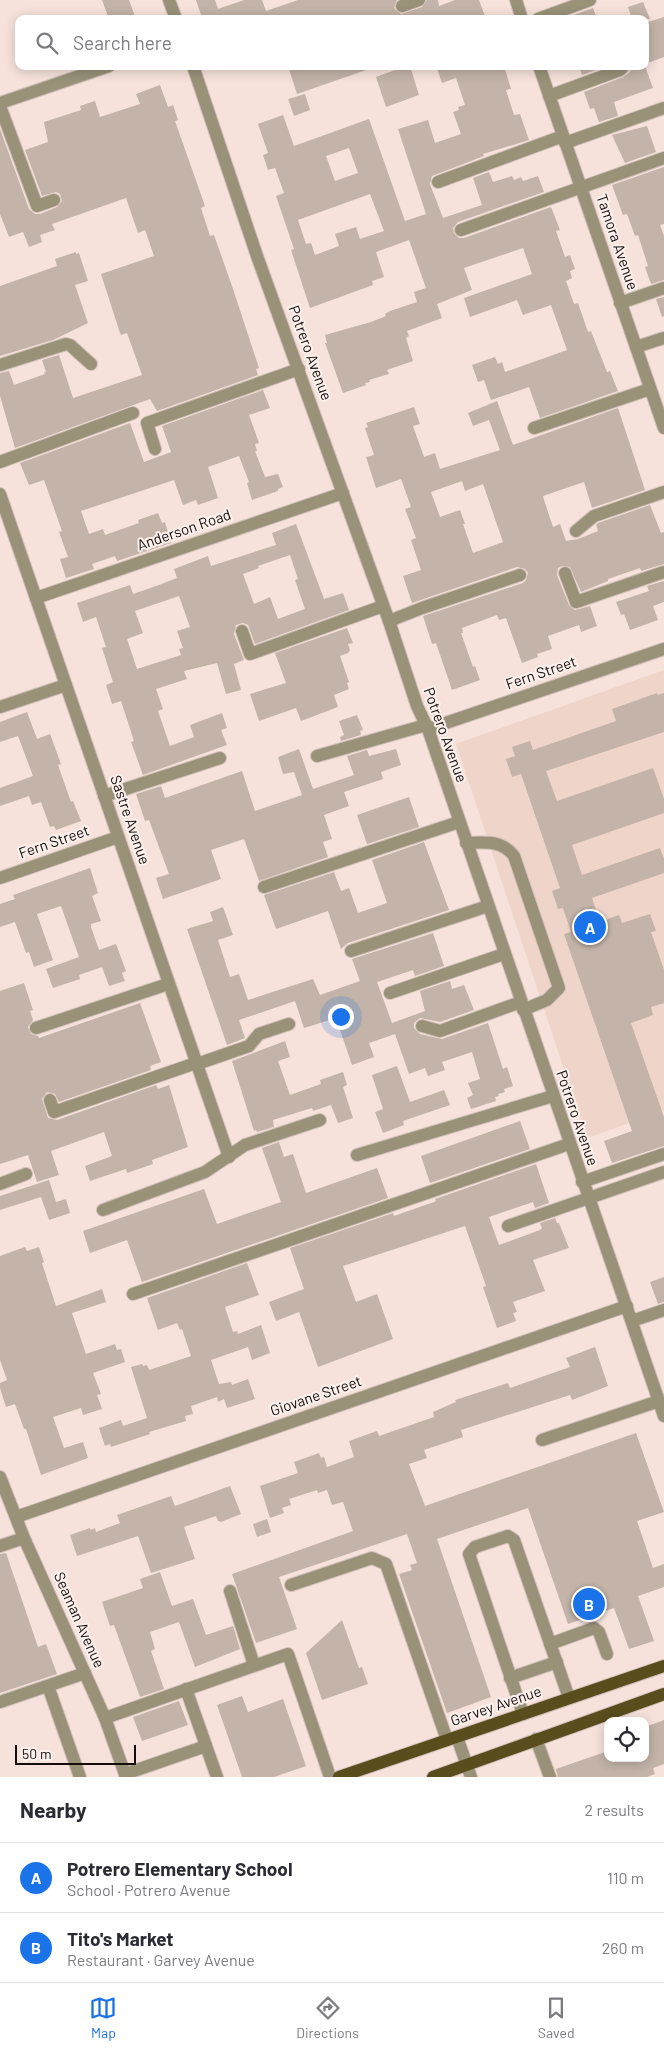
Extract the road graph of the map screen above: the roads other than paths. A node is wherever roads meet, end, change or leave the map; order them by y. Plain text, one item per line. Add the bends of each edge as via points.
1 (169, 0) edge
2 (419, 0) edge
3 (516, 0) edge
4 (590, 0) edge
5 (402, 6) dead end
6 (175, 15) edge
7 (521, 15) edge
8 (549, 15) edge
9 (98, 70) edge
10 (194, 70) edge
11 (540, 70) edge
12 (620, 70) edge
13 (549, 96) junction
14 (0, 104) edge
15 (664, 108) edge
16 (564, 140) junction
17 (664, 158) edge
18 (438, 182) dead end
19 (581, 187) junction
20 (54, 200) dead end
21 (461, 230) dead end
22 (664, 288) edge
23 (620, 303) junction
24 (664, 338) edge
25 (636, 347) junction
26 (91, 364) dead end
27 (0, 365) edge
28 (299, 369) junction
29 (650, 389) junction
30 (133, 413) dead end
31 (534, 428) dead end
32 (664, 428) edge
33 (156, 449) dead end
34 (0, 462) edge
35 (664, 492) edge
36 (343, 493) junction
37 (0, 494) edge
38 (2, 508) edge
39 (576, 531) dead end
40 (664, 572) edge
41 (565, 573) dead end
42 (520, 575) dead end
43 (36, 598) junction
44 (384, 606) junction
45 (389, 621) junction
46 (242, 631) dead end
47 (664, 649) edge
48 (66, 684) junction
49 (0, 708) edge
50 (427, 727) junction
51 (316, 756) dead end
52 (220, 758) dead end
53 (104, 796) junction
54 (459, 822) junction
55 (118, 837) junction
56 (466, 843) junction
57 (0, 878) edge
58 (264, 887) dead end
59 (488, 906) junction
60 (351, 951) dead end
61 (504, 954) junction
62 (168, 984) junction
63 (390, 993) dead end
64 (522, 1006) junction
65 (289, 1024) dead end
66 (422, 1026) dead end
67 (36, 1028) dead end
68 (196, 1063) junction
69 (553, 1096) junction
70 (50, 1100) dead end
71 (320, 1120) dead end
72 (569, 1144) junction
73 (664, 1154) edge
74 (356, 1155) dead end
75 (228, 1157) junction
76 (664, 1172) edge
77 (26, 1174) dead end
78 (582, 1182) junction
79 (0, 1184) edge
80 (587, 1198) junction
81 (103, 1210) dead end
82 (508, 1226) dead end
83 (133, 1294) dead end
84 (626, 1306) junction
85 (664, 1310) edge
86 (632, 1321) junction
87 (659, 1393) edge
88 (664, 1416) edge
89 (542, 1440) dead end
90 (0, 1477) edge
91 (16, 1517) junction
92 (24, 1538) junction
93 (0, 1546) edge
94 (291, 1585) dead end
95 (230, 1591) dead end
96 (550, 1644) junction
97 (607, 1654) dead end
98 (557, 1662) junction
99 (254, 1665) junction
100 (664, 1666) edge
101 (85, 1673) junction
102 (510, 1678) junction
103 (48, 1686) junction
104 (186, 1689) junction
105 (664, 1694) edge
106 (569, 1698) junction
107 (0, 1702) edge
108 (523, 1714) junction
109 (105, 1718) junction
110 (452, 1739) junction
111 (536, 1739) junction
112 (206, 1746) junction
113 (467, 1764) junction
114 (125, 1776) edge
115 (80, 1777) edge
116 (217, 1777) edge
117 (330, 1777) edge
118 (338, 1777) edge
119 (433, 1777) edge
120 (472, 1777) edge
121 (550, 1777) edge

1 - 6 street
2 - 5 street
3 - 7 street
4 - 8 street
9 - 14 street
10 - 28 street, Potrero Avenue
11 - 13 street, Tamora Avenue
12 - 13 street
13 - 16 street, Tamora Avenue
14 - 20 street via 37,206
15 - 16 street
16 - 18 street
16 - 19 street, Tamora Avenue
17 - 19 street
19 - 21 street
19 - 23 street, Tamora Avenue
22 - 23 street
23 - 25 street, Tamora Avenue
24 - 25 street
25 - 29 street, Tamora Avenue
26 - 27 street via 66,344
28 - 33 street via 147,423
28 - 36 street, Potrero Avenue
29 - 31 street
29 - 32 street, Tamora Avenue
30 - 34 street
35 - 39 street via 594,516
36 - 43 street, Anderson Road
36 - 44 street, Potrero Avenue
37 - 38 street, Sastre Avenue
38 - 43 street, Sastre Avenue
40 - 41 street via 576,602
42 - 45 street
43 - 48 street, Sastre Avenue
44 - 45 street, Potrero Avenue
44 - 46 street via 250,654
45 - 50 street, Potrero Avenue
47 - 50 street, Fern Street
48 - 49 street
48 - 53 street, Sastre Avenue
50 - 51 street, Fern Street
50 - 54 street, Potrero Avenue
52 - 53 street
53 - 55 street, Sastre Avenue
54 - 56 street, Potrero Avenue
54 - 58 street
55 - 57 street, Fern Street
55 - 62 street, Sastre Avenue
56 - 59 street, Potrero Avenue
56 - 64 street via 493,842 508,848 514,856 559,988 547,1000
59 - 60 street
59 - 61 street, Potrero Avenue
61 - 63 street
61 - 64 street, Potrero Avenue
62 - 67 street
62 - 68 street, Sastre Avenue
64 - 66 street via 440,1031
64 - 69 street, Potrero Avenue
65 - 68 street via 259,1034 250,1046
68 - 70 street via 54,1112
68 - 75 street, Sastre Avenue
69 - 72 street, Potrero Avenue
69 - 74 street
71 - 75 street via 245,1145
72 - 78 street, Potrero Avenue
72 - 83 street
73 - 78 street
75 - 81 street via 205,1172
76 - 80 street
77 - 79 street
78 - 80 street, Potrero Avenue
80 - 82 street
80 - 84 street, Potrero Avenue
84 - 86 street, Potrero Avenue
84 - 91 street, Giovane Street
85 - 86 street
86 - 87 street, Potrero Avenue
87 - 88 street, Potrero Avenue
87 - 89 street
90 - 91 street, Seaman Avenue
91 - 92 street, Seaman Avenue
92 - 93 street
92 - 101 street, Seaman Avenue
94 - 110 street via 372,1558 386,1564
95 - 99 street
96 - 97 street via 594,1628 599,1632
96 - 98 street
96 - 102 street via 514,1540 508,1536 474,1547 469,1554
98 - 102 street
98 - 106 street
99 - 104 street
99 - 117 street via 288,1654
100 - 106 main road, Garvey Avenue
101 - 103 street
101 - 109 street, Seaman Avenue
102 - 108 street
103 - 107 street
103 - 115 street
104 - 109 street
104 - 112 street
105 - 111 main road
106 - 108 main road, Garvey Avenue
108 - 110 main road, Garvey Avenue
109 - 114 street, Seaman Avenue
110 - 113 street
110 - 118 main road, Garvey Avenue
111 - 113 main road
111 - 121 street
112 - 114 street
112 - 116 street
113 - 119 main road
113 - 120 street

